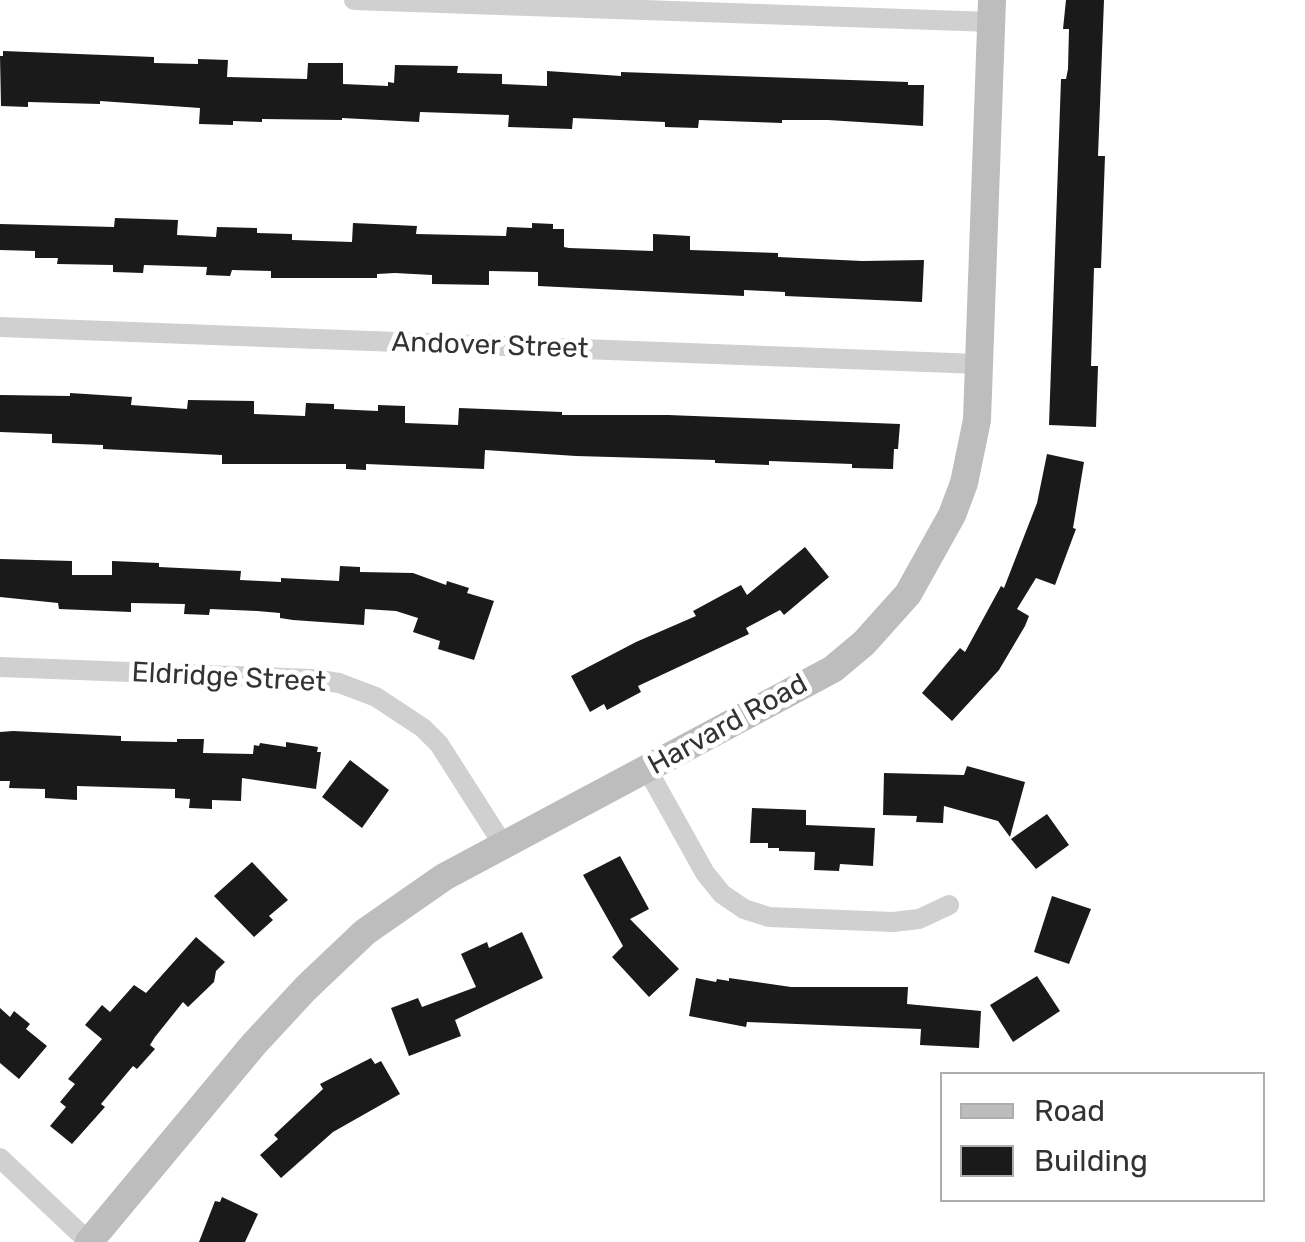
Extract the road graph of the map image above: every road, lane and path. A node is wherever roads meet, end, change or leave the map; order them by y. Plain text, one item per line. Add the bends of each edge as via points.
1 (354, 0) edge
2 (992, 11) edge
3 (0, 327) edge
4 (979, 364) junction
5 (0, 668) edge
6 (647, 770) junction
7 (504, 846) junction
8 (949, 906) dead end
9 (0, 1158) edge
10 (89, 1242) edge

1 - 2 street
2 - 4 street, Harvard Road
3 - 4 street, Andover Street
4 - 6 street, Harvard Road via 964,484 934,551 891,615 832,669
5 - 7 street, Eldridge Street via 312,679 376,696 438,744
6 - 7 street, Harvard Road
6 - 8 street via 705,873 744,908 769,917 893,922
7 - 10 street, Harvard Road via 386,915 338,957 252,1047
9 - 10 street

